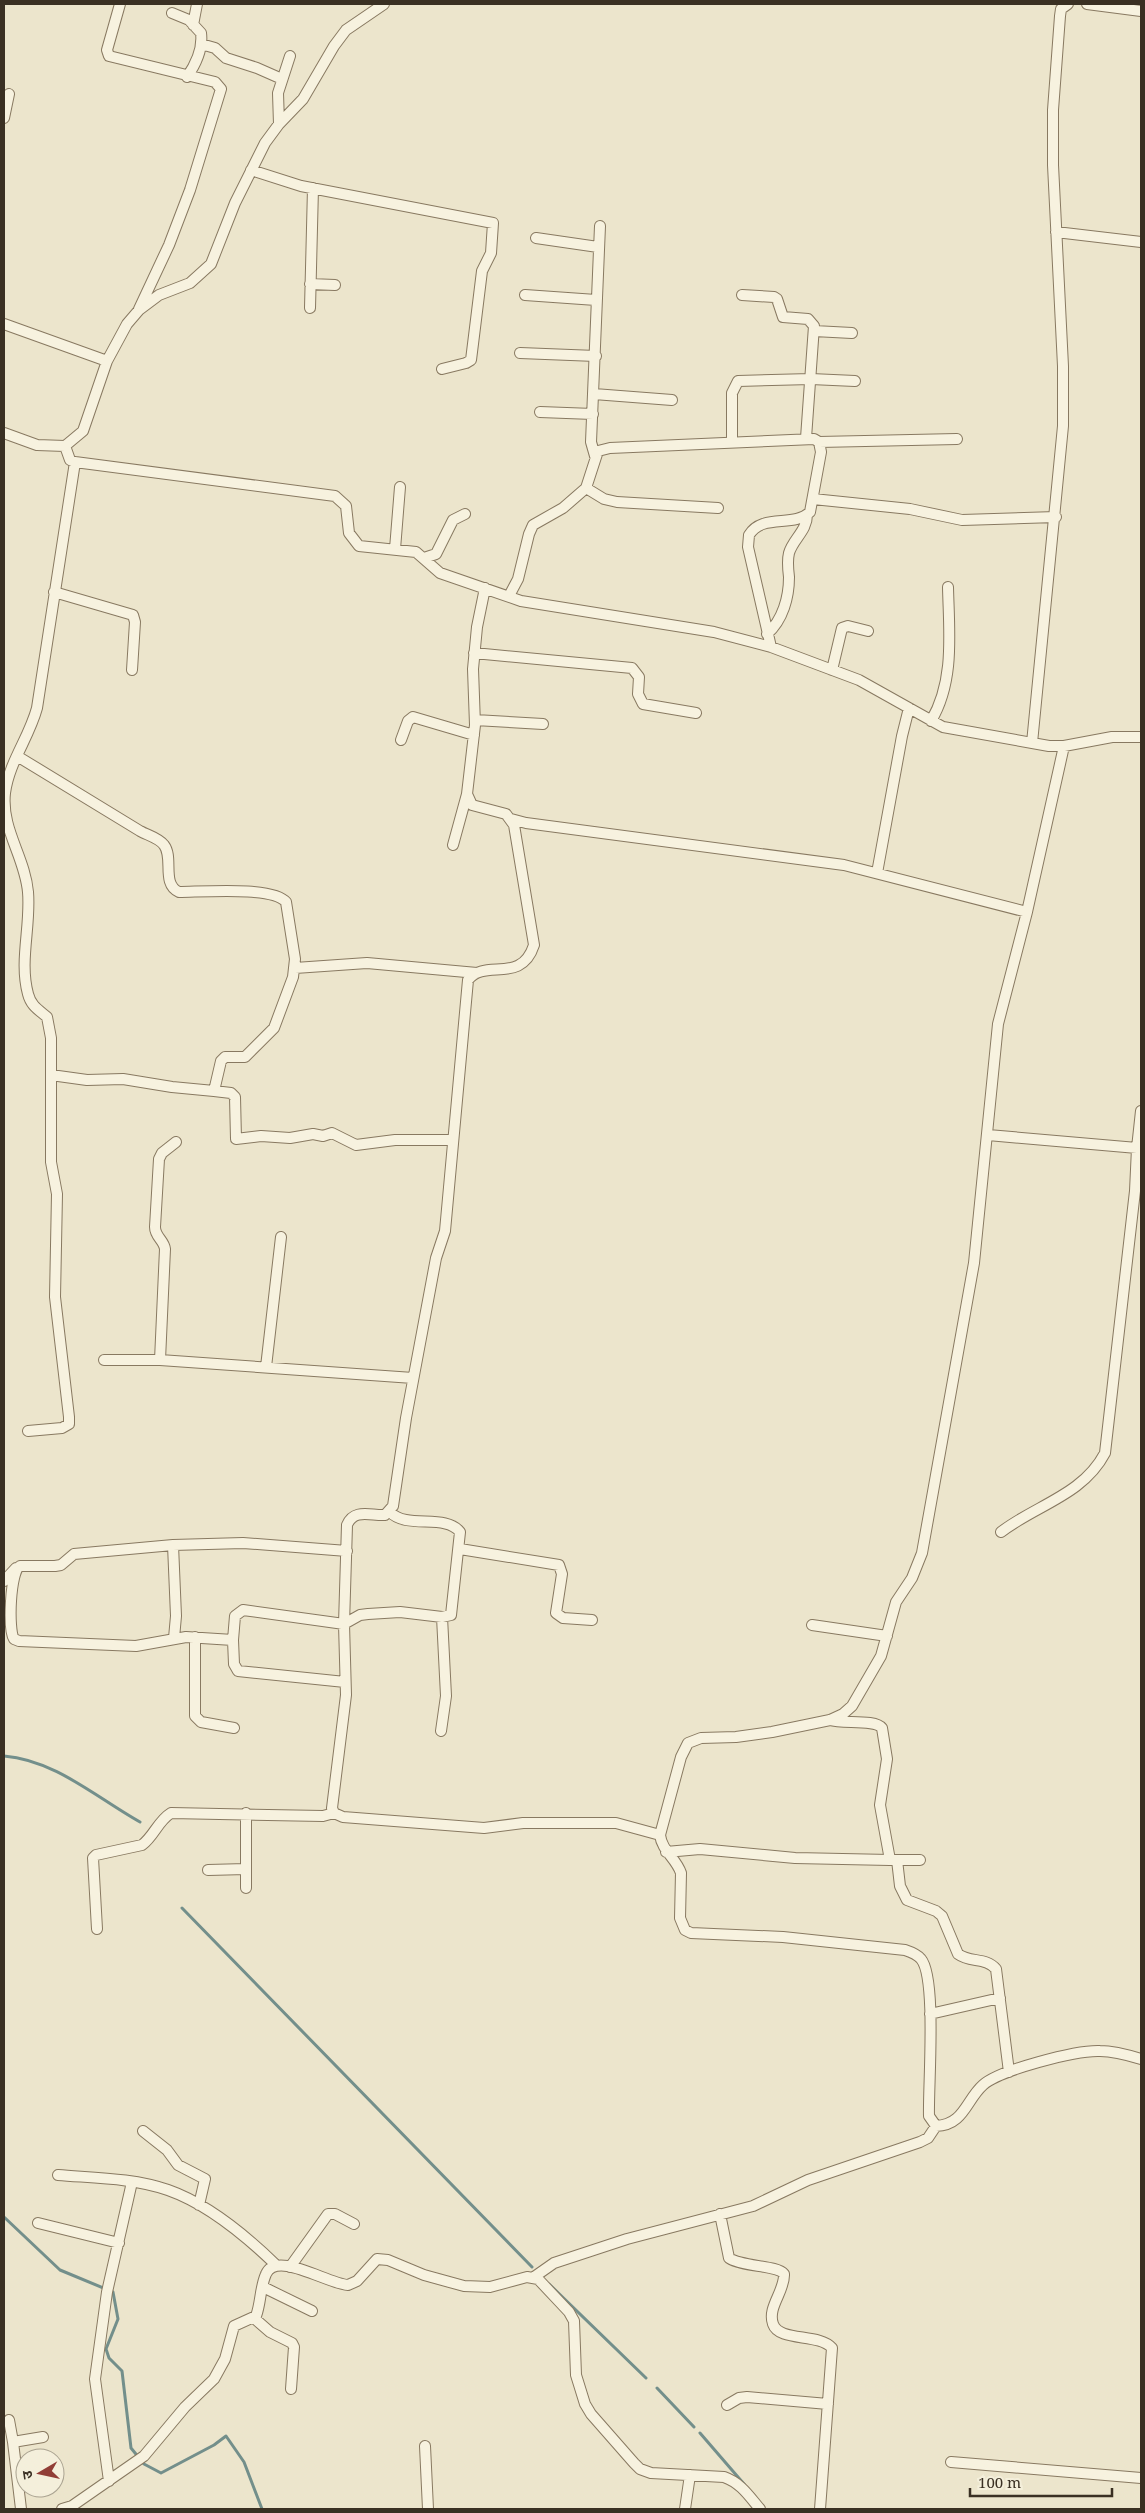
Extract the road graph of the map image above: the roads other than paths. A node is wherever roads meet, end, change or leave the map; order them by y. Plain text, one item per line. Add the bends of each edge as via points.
1 (120, 4) edge
2 (197, 4) edge
3 (384, 4) edge
4 (1066, 4) edge
5 (1087, 4) edge
6 (1141, 11) edge
7 (172, 13) dead end
8 (193, 25) junction
9 (201, 44) junction
10 (290, 56) dead end
11 (187, 77) junction
12 (282, 79) junction
13 (9, 94) dead end
14 (4, 118) edge
15 (279, 124) junction
16 (251, 170) junction
17 (313, 188) junction
18 (600, 226) dead end
19 (1056, 232) junction
20 (536, 238) dead end
21 (1141, 242) edge
22 (598, 247) junction
23 (310, 284) junction
24 (335, 285) dead end
25 (525, 295) dead end
26 (742, 295) dead end
27 (596, 300) junction
28 (310, 308) dead end
29 (139, 310) junction
30 (4, 324) edge
31 (814, 331) junction
32 (852, 333) dead end
33 (520, 353) dead end
34 (596, 356) junction
35 (108, 361) junction
36 (442, 368) dead end
37 (811, 379) junction
38 (855, 381) dead end
39 (594, 394) junction
40 (672, 400) dead end
41 (540, 412) dead end
42 (593, 414) junction
43 (4, 433) edge
44 (806, 438) junction
45 (957, 439) dead end
46 (819, 442) junction
47 (732, 443) junction
48 (66, 446) junction
49 (595, 456) junction
50 (75, 462) junction
51 (400, 487) dead end
52 (586, 488) junction
53 (814, 499) junction
54 (718, 508) dead end
55 (466, 514) dead end
56 (807, 515) junction
57 (1056, 517) junction
58 (395, 549) junction
59 (424, 558) junction
60 (948, 587) dead end
61 (485, 588) junction
62 (54, 592) junction
63 (509, 596) junction
64 (868, 631) dead end
65 (768, 634) junction
66 (771, 647) junction
67 (474, 653) junction
68 (132, 670) dead end
69 (832, 670) junction
70 (909, 708) junction
71 (696, 714) dead end
72 (475, 720) junction
73 (931, 721) junction
74 (543, 724) dead end
75 (474, 735) junction
76 (1141, 737) edge
77 (401, 740) dead end
78 (1032, 743) junction
79 (1064, 746) junction
80 (17, 756) junction
81 (467, 794) junction
82 (511, 818) junction
83 (453, 845) dead end
84 (877, 873) junction
85 (1027, 912) junction
86 (294, 968) junction
87 (477, 973) junction
88 (51, 1075) junction
89 (214, 1091) junction
90 (1141, 1110) edge
91 (988, 1135) junction
92 (453, 1140) junction
93 (176, 1142) dead end
94 (1137, 1148) junction
95 (281, 1238) dead end
96 (104, 1360) dead end
97 (160, 1360) junction
98 (266, 1367) junction
99 (413, 1378) junction
100 (28, 1431) dead end
101 (390, 1512) junction
102 (1001, 1532) dead end
103 (173, 1545) junction
104 (460, 1549) junction
105 (346, 1551) junction
106 (16, 1568) junction
107 (4, 1581) edge
108 (442, 1617) junction
109 (592, 1620) dead end
110 (344, 1624) junction
111 (812, 1625) dead end
112 (887, 1636) junction
113 (195, 1637) junction
114 (174, 1638) junction
115 (233, 1640) junction
116 (345, 1682) junction
117 (830, 1720) junction
118 (234, 1728) dead end
119 (441, 1731) dead end
120 (334, 1812) junction
121 (246, 1813) junction
122 (660, 1835) junction
123 (666, 1852) junction
124 (894, 1860) junction
125 (920, 1860) dead end
126 (246, 1869) junction
127 (208, 1870) dead end
128 (246, 1888) dead end
129 (97, 1928) dead end
130 (1000, 1998) junction
131 (930, 2014) junction
132 (1141, 2059) edge
133 (1009, 2072) junction
134 (936, 2126) junction
135 (143, 2131) dead end
136 (58, 2175) dead end
137 (132, 2182) junction
138 (199, 2204) junction
139 (720, 2214) junction
140 (38, 2224) dead end
141 (354, 2224) dead end
142 (119, 2243) junction
143 (275, 2264) junction
144 (290, 2267) junction
145 (534, 2277) junction
146 (263, 2287) junction
147 (312, 2311) dead end
148 (254, 2318) junction
149 (291, 2390) dead end
150 (828, 2404) junction
151 (727, 2405) dead end
152 (9, 2420) dead end
153 (43, 2437) dead end
154 (13, 2442) junction
155 (425, 2446) dead end
156 (951, 2462) dead end
157 (690, 2475) junction
158 (1141, 2478) edge
159 (109, 2481) junction
160 (21, 2509) edge
161 (65, 2509) edge
162 (428, 2509) edge
163 (685, 2509) edge
164 (760, 2509) edge
165 (820, 2509) edge

1 - 11 street via 107,50 109,56
2 - 8 street
3 - 15 street via 346,30 307,93
4 - 19 street via 1060,16 1053,84
5 - 6 street
7 - 8 street
8 - 9 street via 201,32
9 - 11 street
9 - 12 street via 216,48 226,58
10 - 12 street
11 - 29 street via 216,82 221,95 187,199
12 - 15 street via 278,93
13 - 14 street
15 - 16 street
16 - 17 street
16 - 29 street via 211,264 190,283 159,295
17 - 23 street
17 - 36 street via 493,222 491,253 482,271 471,360
18 - 22 street
19 - 21 street
19 - 57 street via 1064,392
20 - 22 street
22 - 27 street
23 - 24 street
23 - 28 street
25 - 27 street
26 - 31 street via 774,297 783,317 808,319 812,321
27 - 34 street
29 - 35 street via 127,324
30 - 35 street
31 - 32 street
31 - 37 street
33 - 34 street
34 - 39 street
35 - 48 street via 83,431
37 - 38 street
37 - 44 street
37 - 47 street via 738,381 732,393
39 - 40 street
39 - 42 street
41 - 42 street
42 - 49 street via 591,442
43 - 48 street via 37,445
44 - 46 street
44 - 47 street
45 - 46 street
46 - 53 street via 821,452
47 - 49 street via 603,449
48 - 50 street via 70,460
49 - 52 street
50 - 58 street via 335,496 346,506 349,533 355,543
50 - 62 street
51 - 58 street
52 - 54 street via 604,499 617,502
52 - 63 street via 533,526 518,579
53 - 56 street
53 - 57 street via 910,509 962,520
55 - 59 street via 453,520 436,554
56 - 65 street via 789,553 788,587 783,609
56 - 65 street via 766,523 751,530 749,535 748,547
57 - 78 street
58 - 59 street via 416,552
59 - 61 street via 440,573
60 - 73 street via 948,672 939,707
61 - 63 street
61 - 67 street
62 - 68 street via 133,614
62 - 80 street via 37,708 29,735
63 - 66 street via 560,608 714,632
64 - 69 street via 848,626 842,628
65 - 66 street
66 - 69 street
67 - 71 street via 632,668 639,677 638,694 643,704
67 - 72 street
69 - 70 street via 859,680
70 - 73 street
70 - 84 street
72 - 74 street
72 - 75 street
73 - 78 street via 959,731
75 - 77 street via 413,717 407,723
75 - 81 street
76 - 79 street via 1112,737
78 - 79 street
79 - 85 street
80 - 86 street via 160,841 166,850 170,884 179,892 245,892 282,897 289,909
80 - 88 street via 5,791 5,816 28,892 24,975 31,1003 47,1017 49,1023
81 - 82 street via 472,805 499,811
81 - 83 street
82 - 84 street via 526,823 844,865
82 - 87 street via 534,945 531,954 519,966
84 - 85 street
85 - 91 street via 998,1024
86 - 87 street via 367,963
86 - 89 street via 274,1028 245,1057 224,1057
87 - 92 street via 468,980 466,987
88 - 89 street via 87,1080 123,1079
88 - 100 street via 51,1162 57,1204 54,1283 69,1424 62,1428
89 - 92 street via 231,1093 235,1097 236,1139 332,1133 356,1145 394,1140
90 - 94 street
91 - 94 street
91 - 112 street via 974,1263 922,1553 912,1578 896,1602
92 - 99 street via 445,1231 436,1258
93 - 97 street via 159,1159 155,1234 165,1249
94 - 102 street via 1105,1453 1092,1472 1063,1497 1018,1519
95 - 98 street
96 - 97 street
97 - 98 street
98 - 99 street
99 - 101 street
101 - 104 street via 399,1518 453,1526 460,1532
101 - 105 street via 356,1514 350,1518
103 - 105 street via 243,1543
103 - 106 street via 74,1554 61,1565
103 - 114 street
104 - 108 street via 454,1611
104 - 109 street via 559,1565 562,1574 556,1613 563,1618
105 - 110 street
106 - 107 street
106 - 114 street via 10,1629 14,1640 136,1646
108 - 110 street via 411,1613 368,1614
108 - 119 street via 446,1696
110 - 115 street via 243,1610 235,1616
110 - 116 street
111 - 112 street
112 - 117 street via 881,1656 852,1706
113 - 114 street
113 - 115 street
113 - 118 street via 195,1716 201,1722
115 - 116 street via 234,1664 238,1671
116 - 120 street via 332,1800
117 - 122 street via 754,1735 701,1738 688,1743 680,1757
117 - 124 street via 874,1723 882,1728 887,1760 880,1805
120 - 121 street via 323,1816
120 - 122 street via 343,1817 477,1828 523,1823 616,1823
121 - 126 street
121 - 129 street via 171,1813 164,1817 142,1845 92,1858
122 - 123 street
123 - 124 street via 700,1849 795,1858
123 - 131 street via 681,1873 680,1918 685,1930 914,1953 922,1960 926,1972
124 - 125 street
124 - 130 street via 907,1900 942,1916 958,1954 992,1964 996,1969
126 - 127 street
126 - 128 street
130 - 131 street
130 - 133 street
131 - 134 street via 929,2116
132 - 133 street via 1100,2051 1076,2053
133 - 134 street via 981,2086 956,2120
134 - 139 street via 928,2138 920,2142 808,2180 761,2203
135 - 138 street via 167,2150 178,2166 205,2180
136 - 137 street
137 - 138 street via 167,2190
137 - 142 street
138 - 143 street via 249,2240
139 - 145 street via 554,2263
139 - 150 street via 729,2258 746,2265 778,2269 784,2274 772,2317 776,2330 821,2340 832,2348
140 - 142 street
141 - 144 street via 335,2214 328,2214
142 - 159 street via 108,2289 95,2379
143 - 144 street
143 - 146 street via 266,2274
144 - 145 street via 342,2284 358,2281 377,2259 464,2286 490,2288
145 - 157 street via 574,2320 576,2375 591,2414 640,2469 651,2473
146 - 147 street
146 - 148 street
148 - 149 street via 270,2332 292,2343
148 - 159 street via 234,2326 220,2371 140,2459
150 - 151 street via 747,2397
150 - 165 street
152 - 154 street
153 - 154 street
154 - 160 street
155 - 162 street
156 - 158 street
157 - 163 street
157 - 164 street via 732,2480
159 - 161 street

